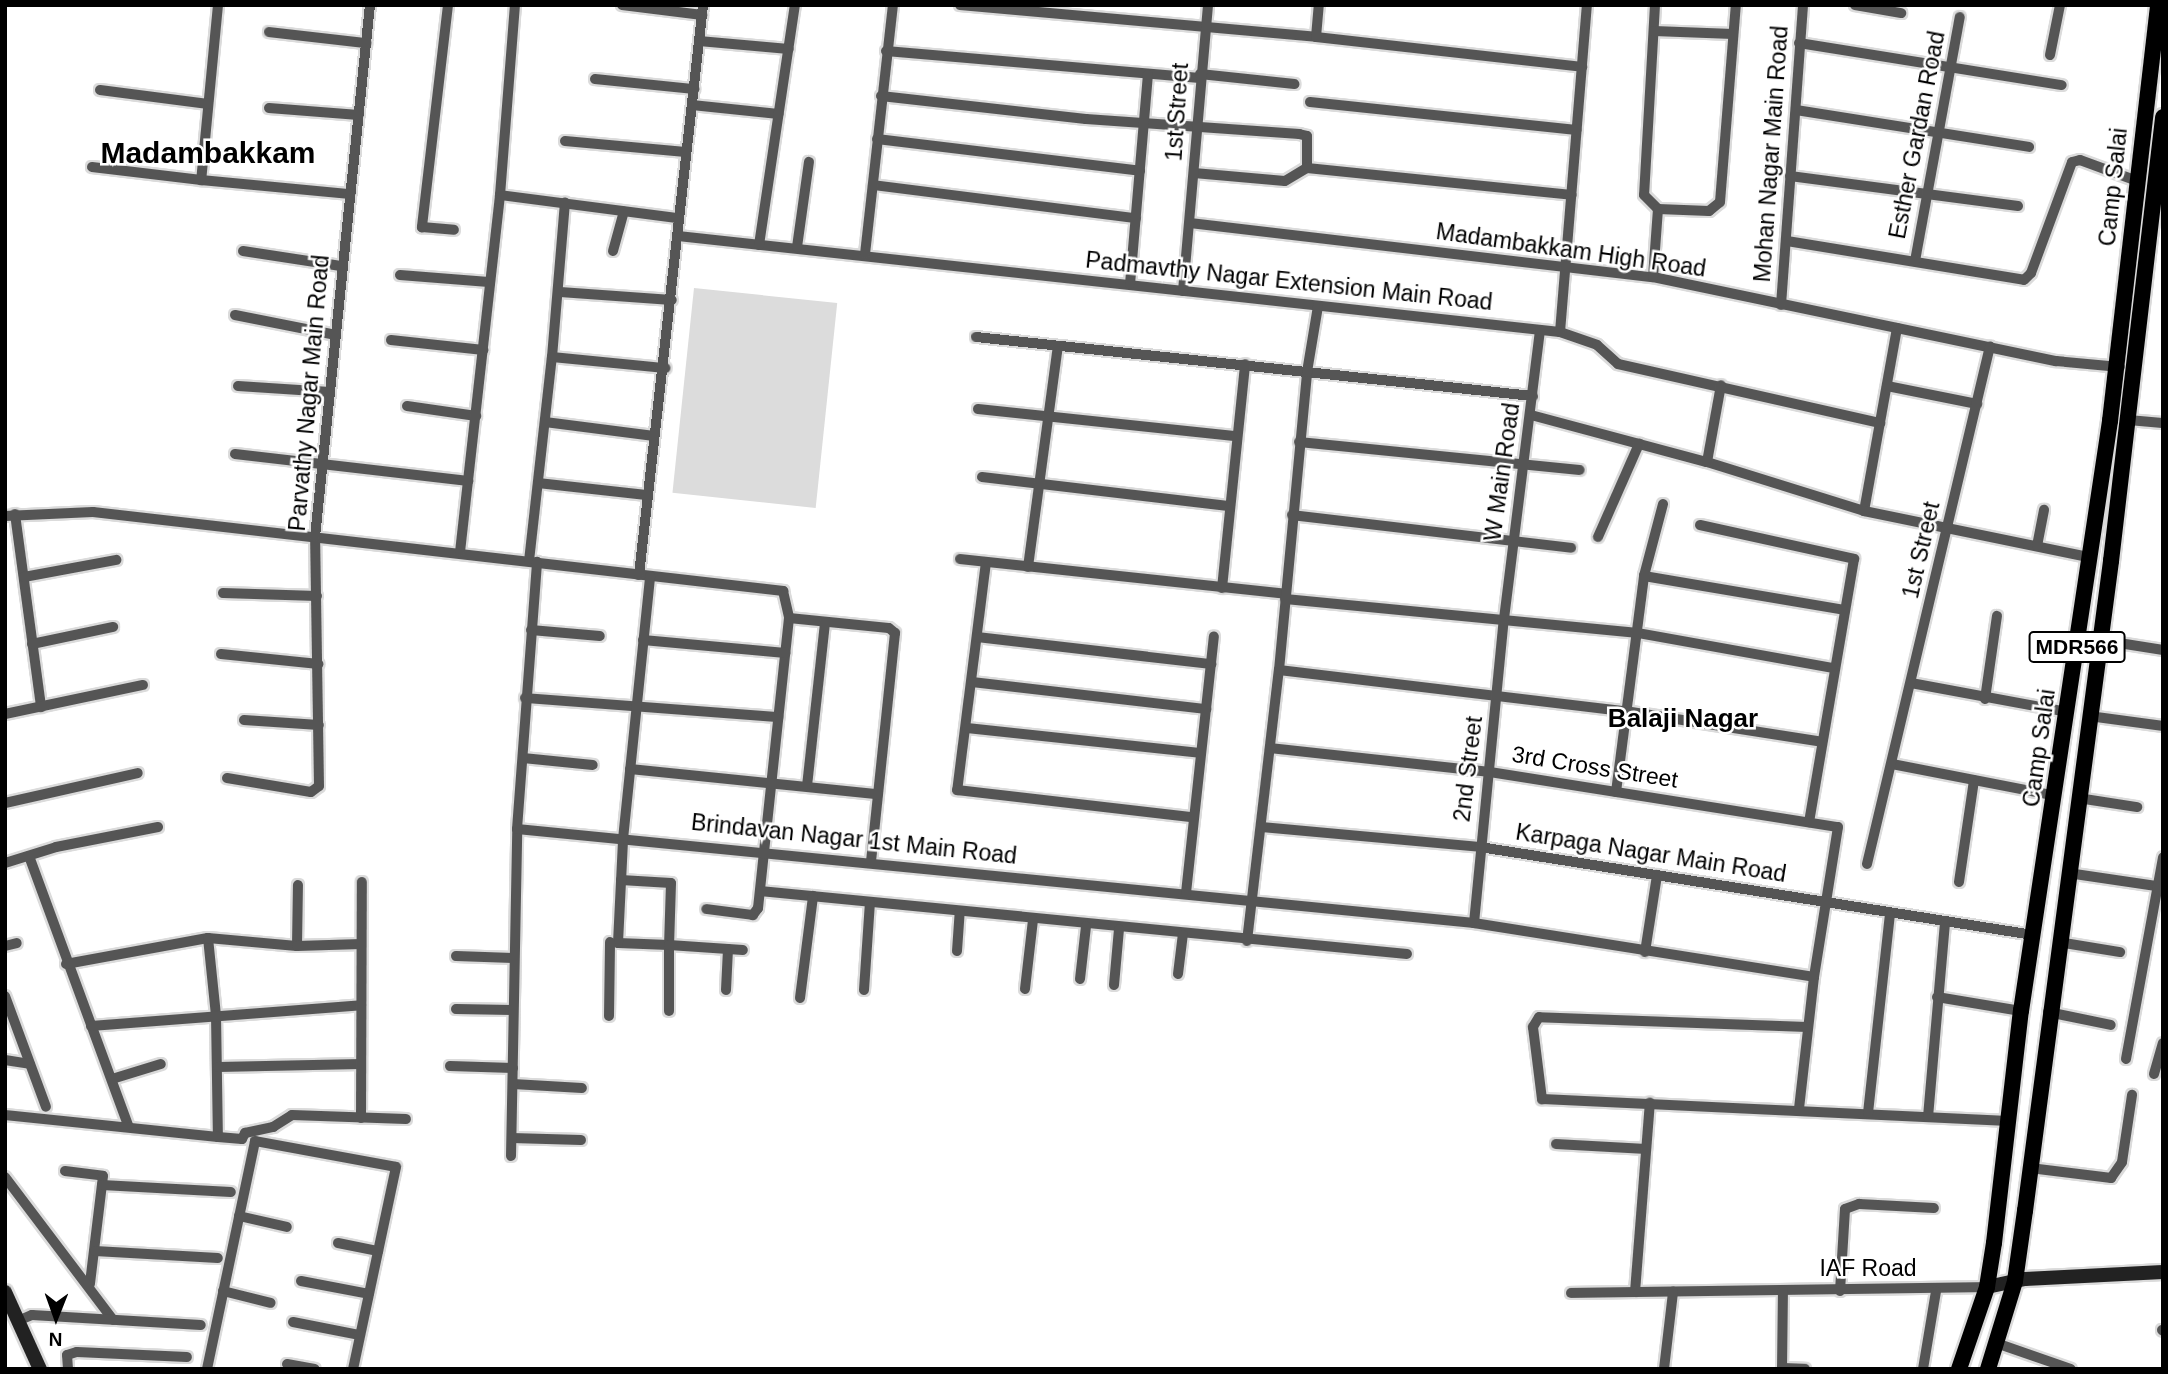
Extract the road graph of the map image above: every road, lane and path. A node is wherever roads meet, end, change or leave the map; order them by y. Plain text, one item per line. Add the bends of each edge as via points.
1 (218, 5) edge
2 (370, 5) edge
3 (448, 5) edge
4 (516, 5) edge
5 (622, 5) edge
6 (795, 5) edge
7 (893, 5) edge
8 (960, 5) edge
9 (1208, 5) edge
10 (1319, 5) edge
11 (1587, 5) edge
12 (1655, 5) edge
13 (1736, 5) edge
14 (1803, 5) edge
15 (1855, 5) edge
16 (2060, 5) edge
17 (2158, 5) edge
18 (703, 10) edge
19 (1901, 13) dead end
20 (1960, 17) dead end
21 (1205, 28) junction
22 (1654, 31) junction
23 (269, 32) dead end
24 (1733, 34) junction
25 (1316, 37) junction
26 (699, 41) junction
27 (366, 43) junction
28 (1799, 43) junction
29 (789, 49) junction
30 (886, 51) junction
31 (2050, 55) dead end
32 (1581, 67) junction
33 (1954, 67) junction
34 (1148, 75) junction
35 (1200, 76) junction
36 (595, 79) dead end
37 (1294, 84) dead end
38 (2062, 85) dead end
39 (694, 89) junction
40 (100, 90) dead end
41 (881, 96) junction
42 (1310, 102) dead end
43 (208, 104) junction
44 (692, 105) junction
45 (269, 108) dead end
46 (1796, 110) junction
47 (779, 114) junction
48 (359, 115) junction
49 (2163, 117) edge
50 (1145, 122) junction
51 (1196, 126) junction
52 (1577, 130) junction
53 (1941, 131) junction
54 (877, 139) junction
55 (565, 141) dead end
56 (2029, 147) dead end
57 (2161, 149) edge
58 (686, 152) junction
59 (809, 162) dead end
60 (92, 167) dead end
61 (1307, 168) junction
62 (1140, 171) junction
63 (1194, 173) junction
64 (1790, 177) junction
65 (201, 180) junction
66 (2137, 181) junction
67 (873, 185) junction
68 (1929, 192) junction
69 (350, 194) junction
70 (500, 195) junction
71 (1572, 195) junction
72 (565, 203) junction
73 (2018, 206) dead end
74 (1658, 209) junction
75 (624, 211) junction
76 (678, 218) junction
77 (1136, 218) junction
78 (1190, 223) junction
79 (454, 230) dead end
80 (678, 236) junction
81 (1787, 241) junction
82 (760, 245) junction
83 (797, 247) junction
84 (243, 251) dead end
85 (613, 251) dead end
86 (865, 254) junction
87 (1915, 261) junction
88 (341, 266) junction
89 (1566, 268) junction
90 (400, 275) dead end
91 (1653, 277) junction
92 (489, 282) junction
93 (1130, 284) junction
94 (1183, 291) junction
95 (560, 292) junction
96 (672, 300) junction
97 (1781, 305) junction
98 (1318, 306) junction
99 (235, 315) dead end
100 (1897, 328) junction
101 (1540, 330) junction
102 (1560, 332) junction
103 (336, 335) junction
104 (976, 337) dead end
105 (391, 340) dead end
106 (1058, 346) junction
107 (1990, 346) junction
108 (483, 350) junction
109 (552, 358) junction
110 (1245, 364) junction
111 (2117, 367) junction
112 (666, 368) junction
113 (2135, 370) junction
114 (1307, 372) junction
115 (1721, 385) junction
116 (238, 386) dead end
117 (1887, 386) junction
118 (330, 392) junction
119 (1533, 396) junction
120 (1977, 404) junction
121 (407, 406) dead end
122 (978, 409) dead end
123 (1531, 415) junction
124 (476, 416) junction
125 (1049, 417) junction
126 (2128, 420) junction
127 (545, 422) junction
128 (1880, 422) junction
129 (2163, 423) edge
130 (654, 436) junction
131 (1237, 436) junction
132 (1299, 442) junction
133 (1639, 444) junction
134 (235, 454) dead end
135 (1707, 462) junction
136 (324, 464) junction
137 (1523, 465) junction
138 (1580, 470) dead end
139 (982, 477) dead end
140 (468, 481) junction
141 (538, 483) junction
142 (1040, 484) junction
143 (646, 495) junction
144 (1663, 504) dead end
145 (1228, 506) junction
146 (2044, 510) dead end
147 (1864, 511) junction
148 (10, 515) edge
149 (1292, 515) junction
150 (1700, 525) dead end
151 (1948, 529) junction
152 (315, 537) junction
153 (1598, 537) dead end
154 (1514, 543) junction
155 (2037, 546) junction
156 (1571, 548) dead end
157 (460, 552) junction
158 (2089, 557) junction
159 (960, 559) dead end
160 (116, 560) dead end
161 (533, 561) junction
162 (986, 562) junction
163 (1028, 567) junction
164 (645, 576) junction
165 (1644, 576) junction
166 (24, 577) junction
167 (1222, 588) junction
168 (223, 593) dead end
169 (317, 596) junction
170 (1285, 596) junction
171 (1844, 610) junction
172 (1997, 616) dead end
173 (789, 618) junction
174 (1504, 619) junction
175 (825, 623) junction
176 (113, 626) dead end
177 (531, 630) junction
178 (1638, 633) junction
179 (600, 636) dead end
180 (977, 637) junction
181 (1214, 637) dead end
182 (643, 640) junction
183 (2099, 640) junction
184 (32, 644) junction
185 (2163, 650) edge
186 (785, 653) junction
187 (221, 654) dead end
188 (318, 664) junction
189 (1211, 664) junction
190 (1833, 668) junction
191 (1279, 670) junction
192 (972, 682) junction
193 (1911, 682) junction
194 (144, 685) dead end
195 (1499, 694) junction
196 (525, 698) junction
197 (1985, 699) junction
198 (637, 705) junction
199 (41, 707) junction
200 (1206, 709) junction
201 (1625, 710) junction
202 (2068, 712) junction
203 (5, 714) edge
204 (2089, 716) junction
205 (778, 717) junction
206 (244, 720) dead end
207 (319, 725) junction
208 (2163, 726) edge
209 (967, 728) junction
210 (1822, 742) junction
211 (1270, 748) junction
212 (1200, 753) junction
213 (523, 758) junction
214 (593, 765) dead end
215 (1892, 765) junction
216 (630, 769) junction
217 (1489, 772) junction
218 (138, 773) dead end
219 (227, 778) dead end
220 (1974, 780) junction
221 (771, 783) junction
222 (807, 786) junction
223 (1616, 792) junction
224 (878, 794) junction
225 (2056, 796) junction
226 (2078, 798) junction
227 (5, 803) edge
228 (2137, 807) dead end
229 (1192, 817) junction
230 (1809, 822) junction
231 (159, 827) dead end
232 (1261, 827) junction
233 (517, 829) junction
234 (623, 838) junction
235 (1480, 847) junction
236 (764, 851) junction
237 (29, 856) junction
238 (2163, 857) edge
239 (871, 861) junction
240 (5, 863) edge
241 (1867, 864) dead end
242 (2067, 873) junction
243 (1657, 875) junction
244 (621, 880) junction
245 (1959, 881) dead end
246 (362, 882) dead end
247 (298, 886) dead end
248 (2160, 886) edge
249 (760, 891) junction
250 (1186, 893) junction
251 (813, 896) junction
252 (1250, 900) junction
253 (870, 902) junction
254 (1829, 902) junction
255 (706, 909) dead end
256 (960, 912) junction
257 (1890, 915) junction
258 (1033, 920) junction
259 (1474, 923) junction
260 (1945, 924) junction
261 (1086, 926) junction
262 (1119, 929) junction
263 (1183, 935) junction
264 (2033, 935) junction
265 (208, 938) junction
266 (1247, 941) junction
267 (2058, 942) junction
268 (610, 943) junction
269 (361, 944) junction
270 (669, 945) junction
271 (297, 946) junction
272 (728, 948) junction
273 (743, 950) dead end
274 (957, 951) dead end
275 (1645, 951) junction
276 (2120, 952) dead end
277 (1407, 954) dead end
278 (456, 956) dead end
279 (513, 958) junction
280 (66, 964) junction
281 (1178, 974) dead end
282 (1814, 977) junction
283 (1080, 979) dead end
284 (1114, 985) dead end
285 (1025, 989) dead end
286 (726, 990) dead end
287 (864, 990) dead end
288 (5, 996) edge
289 (1937, 997) junction
290 (800, 998) dead end
291 (361, 1005) junction
292 (456, 1009) dead end
293 (512, 1010) junction
294 (669, 1011) dead end
295 (2021, 1011) junction
296 (2048, 1012) junction
297 (216, 1015) junction
298 (9, 1016) edge
299 (610, 1016) dead end
300 (2111, 1025) dead end
301 (91, 1026) junction
302 (1807, 1027) junction
303 (2163, 1043) edge
304 (2126, 1059) dead end
305 (5, 1060) edge
306 (30, 1064) junction
307 (161, 1064) dead end
308 (361, 1065) junction
309 (450, 1066) dead end
310 (218, 1067) junction
311 (513, 1068) junction
312 (2154, 1074) dead end
313 (112, 1079) junction
314 (513, 1084) junction
315 (582, 1088) dead end
316 (2132, 1095) dead end
317 (1650, 1103) junction
318 (46, 1107) dead end
319 (1799, 1109) junction
320 (1868, 1113) junction
321 (5, 1115) edge
322 (1928, 1116) junction
323 (361, 1118) junction
324 (406, 1119) dead end
325 (2008, 1121) junction
326 (128, 1125) junction
327 (218, 1137) junction
328 (512, 1138) junction
329 (580, 1140) dead end
330 (1556, 1144) dead end
331 (1646, 1149) junction
332 (511, 1156) dead end
333 (2030, 1168) junction
334 (65, 1171) dead end
335 (5, 1177) edge
336 (102, 1185) junction
337 (231, 1192) dead end
338 (1934, 1208) dead end
339 (239, 1216) junction
340 (287, 1227) dead end
341 (338, 1243) dead end
342 (95, 1251) junction
343 (378, 1251) junction
344 (218, 1258) dead end
345 (2163, 1272) edge
346 (301, 1281) dead end
347 (2015, 1281) junction
348 (90, 1284) junction
349 (1987, 1287) junction
350 (1783, 1290) junction
351 (223, 1291) junction
352 (1840, 1291) junction
353 (1936, 1291) junction
354 (5, 1292) edge
355 (1635, 1292) junction
356 (1673, 1292) junction
357 (1571, 1293) dead end
358 (369, 1294) junction
359 (271, 1303) dead end
360 (20, 1320) junction
361 (113, 1320) junction
362 (293, 1322) dead end
363 (201, 1325) dead end
364 (359, 1335) junction
365 (1996, 1343) junction
366 (187, 1357) dead end
367 (287, 1364) dead end
368 (1782, 1368) edge
369 (40, 1369) edge
370 (68, 1369) edge
371 (207, 1369) edge
372 (315, 1369) edge
373 (353, 1369) edge
374 (1664, 1369) edge
375 (1805, 1369) edge
376 (1923, 1369) edge
377 (1959, 1369) edge
378 (1988, 1369) edge
379 (2071, 1369) edge

1 - 43 street
2 - 27 street, Parvathy Nagar Main Road
3 - 79 street via 422,227
4 - 70 street
5 - 18 street
6 - 29 street
7 - 30 street
8 - 21 street
9 - 21 street, 1st Street
10 - 25 street
11 - 32 street
12 - 22 street
13 - 24 street
14 - 28 street, Mohan Nagar Main Road
15 - 19 street
16 - 31 street
17 - 66 main road, Camp Salai / MDR566
18 - 26 street
20 - 33 street, Esther Gardan Road
21 - 25 street
21 - 35 street, 1st Street
22 - 24 street
22 - 74 street via 1644,195
23 - 27 street
24 - 74 street via 1720,202 1709,211
25 - 32 street
26 - 29 street
26 - 39 street
27 - 48 street, Parvathy Nagar Main Road
28 - 33 street
28 - 46 street, Mohan Nagar Main Road
29 - 47 street
30 - 34 street
30 - 41 street
32 - 52 street
33 - 38 street
33 - 53 street, Esther Gardan Road
34 - 35 street
34 - 50 street
35 - 37 street
35 - 51 street, 1st Street
36 - 39 street
39 - 44 street
40 - 43 street
41 - 50 street
41 - 54 street
42 - 52 street
43 - 65 street
44 - 47 street
44 - 58 street
45 - 48 street
46 - 53 street
46 - 64 street, Mohan Nagar Main Road
47 - 82 street
48 - 69 street, Parvathy Nagar Main Road
49 - 57 main road, Camp Salai / MDR566
50 - 51 street
50 - 62 street
51 - 61 street via 1307,136
51 - 63 street, 1st Street
52 - 71 street
53 - 56 street
53 - 68 street, Esther Gardan Road
54 - 62 street
54 - 67 street
55 - 58 street
57 - 113 main road, Camp Salai / MDR566
58 - 76 street
59 - 83 street
60 - 65 street
61 - 63 street via 1285,181
61 - 71 street
62 - 77 street
63 - 78 street, 1st Street
64 - 68 street
64 - 81 street, Mohan Nagar Main Road
65 - 69 street
66 - 87 street via 2080,160 2072,162 2031,273 2024,280
66 - 111 main road, Camp Salai / MDR566
67 - 77 street
67 - 86 street
68 - 73 street
68 - 87 street, Esther Gardan Road
69 - 88 street, Parvathy Nagar Main Road
70 - 72 street
70 - 92 street
71 - 89 street
72 - 75 street
72 - 95 street
74 - 91 street
75 - 76 street
75 - 85 street
76 - 80 street
77 - 93 street
78 - 89 street, Madambakkam High Road
78 - 94 street
80 - 82 street, Padmavthy Nagar Extension Main Road
80 - 96 street
81 - 87 street
81 - 97 street, Mohan Nagar Main Road
82 - 83 street, Padmavthy Nagar Extension Main Road
83 - 86 street, Padmavthy Nagar Extension Main Road
84 - 88 street
86 - 93 street, Padmavthy Nagar Extension Main Road
88 - 103 street, Parvathy Nagar Main Road
89 - 91 street, Madambakkam High Road
89 - 102 street
90 - 92 street
91 - 97 street, Madambakkam High Road
92 - 108 street
93 - 94 street, Padmavthy Nagar Extension Main Road
94 - 98 street, Padmavthy Nagar Extension Main Road
95 - 96 street
95 - 109 street
96 - 112 street
97 - 100 street, Madambakkam High Road
98 - 101 street, Padmavthy Nagar Extension Main Road
98 - 114 street
99 - 103 street
100 - 107 street, Madambakkam High Road
100 - 117 street
101 - 102 street, Padmavthy Nagar Extension Main Road
101 - 119 street, W Main Road
102 - 115 street, Padmavthy Nagar Extension Main Road via 1597,345 1618,364
103 - 118 street, Parvathy Nagar Main Road
104 - 106 street
105 - 108 street
106 - 110 street
106 - 125 street
107 - 111 street, Madambakkam High Road
107 - 120 street, 1st Street
108 - 124 street
109 - 112 street
109 - 127 street
110 - 114 street
110 - 131 street
111 - 113 street, Madambakkam High Road
111 - 158 main road, Camp Salai / MDR566
112 - 130 street
113 - 126 main road, Camp Salai / MDR566
114 - 119 street
114 - 132 street
115 - 128 street, Padmavthy Nagar Extension Main Road
115 - 135 street
116 - 118 street
117 - 120 street
117 - 128 street
118 - 136 street, Parvathy Nagar Main Road
119 - 123 street, W Main Road
120 - 151 street, 1st Street
121 - 124 street
122 - 125 street
123 - 133 street
123 - 137 street, W Main Road
124 - 140 street
125 - 131 street
125 - 142 street
126 - 129 street
126 - 183 main road, Camp Salai / MDR566
127 - 130 street
127 - 141 street
128 - 147 street
130 - 143 street
131 - 145 street
132 - 137 street
132 - 149 street
133 - 135 street
133 - 153 street
134 - 136 street
135 - 147 street
136 - 140 street
136 - 152 street, Parvathy Nagar Main Road
137 - 138 street
137 - 154 street, W Main Road
139 - 142 street
140 - 157 street
141 - 143 street
141 - 161 street
142 - 145 street
142 - 163 street
143 - 164 street
144 - 165 street
145 - 167 street
146 - 155 street
147 - 151 street
148 - 152 street via 93,512
148 - 166 street
149 - 154 street
149 - 170 street
150 - 171 street via 1854,559
151 - 155 street
151 - 193 street, 1st Street
152 - 157 street
152 - 169 street, Parvathy Nagar Main Road
154 - 156 street
154 - 174 street, W Main Road
155 - 158 street
157 - 161 street
158 - 202 main road, Camp Salai / MDR566
159 - 162 street
160 - 166 street
161 - 164 street
161 - 177 street
162 - 163 street
162 - 180 street
163 - 167 street
164 - 173 street via 783,591
164 - 182 street
165 - 171 street
165 - 178 street
166 - 184 street
167 - 170 street
168 - 169 street
169 - 188 street, Parvathy Nagar Main Road
170 - 174 street
170 - 191 street
171 - 190 street
172 - 197 street
173 - 175 street
173 - 186 street
174 - 178 street
174 - 195 street, 2nd Street
175 - 222 street
175 - 224 street via 889,628 895,633
176 - 184 street
177 - 179 street
177 - 196 street
178 - 190 street
178 - 201 street
180 - 189 street
180 - 192 street
181 - 189 street
182 - 186 street
182 - 198 street
183 - 185 street
183 - 204 main road, Camp Salai / MDR566
184 - 199 street
186 - 205 street
187 - 188 street
188 - 207 street, Parvathy Nagar Main Road
189 - 200 street
190 - 210 street
191 - 195 street
191 - 211 street
192 - 200 street
192 - 209 street
193 - 197 street
193 - 215 street, 1st Street
194 - 199 street
195 - 201 street
195 - 217 street, 2nd Street
196 - 198 street
196 - 213 street
197 - 202 street
198 - 205 street
198 - 216 street
199 - 203 street
200 - 212 street
201 - 210 street
201 - 223 street
202 - 225 main road, Camp Salai / MDR566
204 - 208 street
204 - 226 main road, Camp Salai / MDR566
205 - 221 street
206 - 207 street
207 - 219 street, Parvathy Nagar Main Road via 320,786 311,792
209 - 212 street
209 - 229 street via 957,790
210 - 230 street
211 - 217 street, 3rd Cross Street
211 - 232 street
212 - 229 street
213 - 214 street
213 - 233 street
215 - 220 street
215 - 241 street
216 - 221 street
216 - 234 street
217 - 223 street, 3rd Cross Street
217 - 235 street, 2nd Street
218 - 227 street
220 - 225 street
220 - 245 street
221 - 222 street
221 - 236 street
222 - 224 street
223 - 230 street, 3rd Cross Street
224 - 239 street
225 - 264 main road, Camp Salai / MDR566
226 - 228 street
226 - 242 main road, Camp Salai / MDR566
229 - 250 street
230 - 254 street, 3rd Cross Street via 1838,827
231 - 237 street
232 - 235 street, Karpaga Nagar Main Road
232 - 252 street
233 - 234 street, Brindavan Nagar 1st Main Road
233 - 279 street
234 - 236 street, Brindavan Nagar 1st Main Road
234 - 244 street
235 - 243 street, Karpaga Nagar Main Road
235 - 259 street, 2nd Street
236 - 239 street, Brindavan Nagar 1st Main Road
236 - 249 street
237 - 240 street
237 - 280 street
238 - 248 street
239 - 250 street, Brindavan Nagar 1st Main Road
242 - 248 street
242 - 267 main road, Camp Salai / MDR566
243 - 254 street, Karpaga Nagar Main Road
243 - 275 street
244 - 268 street
244 - 270 street via 671,883
246 - 269 street
247 - 271 street
248 - 304 street
249 - 251 street
249 - 255 street via 753,915
250 - 252 street, Brindavan Nagar 1st Main Road
251 - 253 street
251 - 290 street
252 - 259 street, Brindavan Nagar 1st Main Road
252 - 266 street
253 - 256 street
253 - 287 street
254 - 257 street, Karpaga Nagar Main Road
254 - 282 street
256 - 258 street
256 - 274 street
257 - 260 street, Karpaga Nagar Main Road
257 - 320 street
258 - 261 street
258 - 285 street
259 - 275 street, Brindavan Nagar 1st Main Road
260 - 264 street, Karpaga Nagar Main Road
260 - 289 street
261 - 262 street
261 - 283 street
262 - 263 street
262 - 284 street
263 - 266 street
263 - 281 street
264 - 295 main road, Camp Salai / MDR566
265 - 271 street
265 - 280 street
265 - 297 street
266 - 277 street
267 - 276 street
267 - 296 main road, Camp Salai / MDR566
268 - 270 street
268 - 299 street
269 - 271 street
269 - 291 street
270 - 272 street
270 - 294 street
272 - 273 street
272 - 286 street
275 - 282 street, Brindavan Nagar 1st Main Road
278 - 279 street
279 - 293 street
280 - 301 street
282 - 302 street
288 - 298 street
289 - 295 street
289 - 322 street
291 - 297 street
291 - 308 street
292 - 293 street
293 - 311 street
295 - 325 main road, Camp Salai / MDR566
296 - 300 street
296 - 333 main road, Camp Salai / MDR566
297 - 301 street
297 - 310 street
298 - 306 street
301 - 313 street
302 - 317 street via 1547,1016 1534,1020 1545,1102
302 - 319 street
303 - 312 street
305 - 306 street
306 - 318 street
307 - 313 street
308 - 310 street
308 - 323 street
309 - 311 street
310 - 327 street
311 - 314 street
313 - 326 street
314 - 315 street
314 - 328 street
316 - 333 street via 2122,1162 2111,1178
317 - 319 street
317 - 331 street
319 - 320 street
320 - 322 street
321 - 326 street
322 - 325 street
323 - 324 street
323 - 327 street via 292,1115 273,1127 245,1133 242,1139
325 - 349 main road, Camp Salai / MDR566
326 - 327 street
328 - 329 street
328 - 332 street
330 - 331 street
331 - 355 street
333 - 347 main road, Camp Salai / MDR566
334 - 336 street via 100,1173
335 - 348 street
336 - 337 street
336 - 342 street
338 - 352 street via 1859,1204 1845,1209
339 - 340 street
339 - 343 street via 255,1141 391,1163 397,1170
339 - 351 street
341 - 343 street
342 - 344 street
342 - 348 street
343 - 358 street
345 - 347 street, IAF Road
346 - 358 street
347 - 349 street, IAF Road
347 - 365 main road, Camp Salai / MDR566
348 - 361 street
349 - 353 street, IAF Road
349 - 377 main road, Camp Salai / MDR566
350 - 352 street, IAF Road
350 - 356 street, IAF Road
350 - 368 street
351 - 359 street
351 - 371 street
352 - 353 street, IAF Road
353 - 376 street
354 - 360 street
355 - 356 street, IAF Road
355 - 357 street, IAF Road
356 - 374 street
358 - 364 street
360 - 361 street via 32,1315
360 - 369 street
361 - 363 street
362 - 364 street
364 - 373 street
365 - 378 main road, Camp Salai / MDR566
365 - 379 street
366 - 370 street via 77,1352 67,1356
367 - 372 street
368 - 375 street

